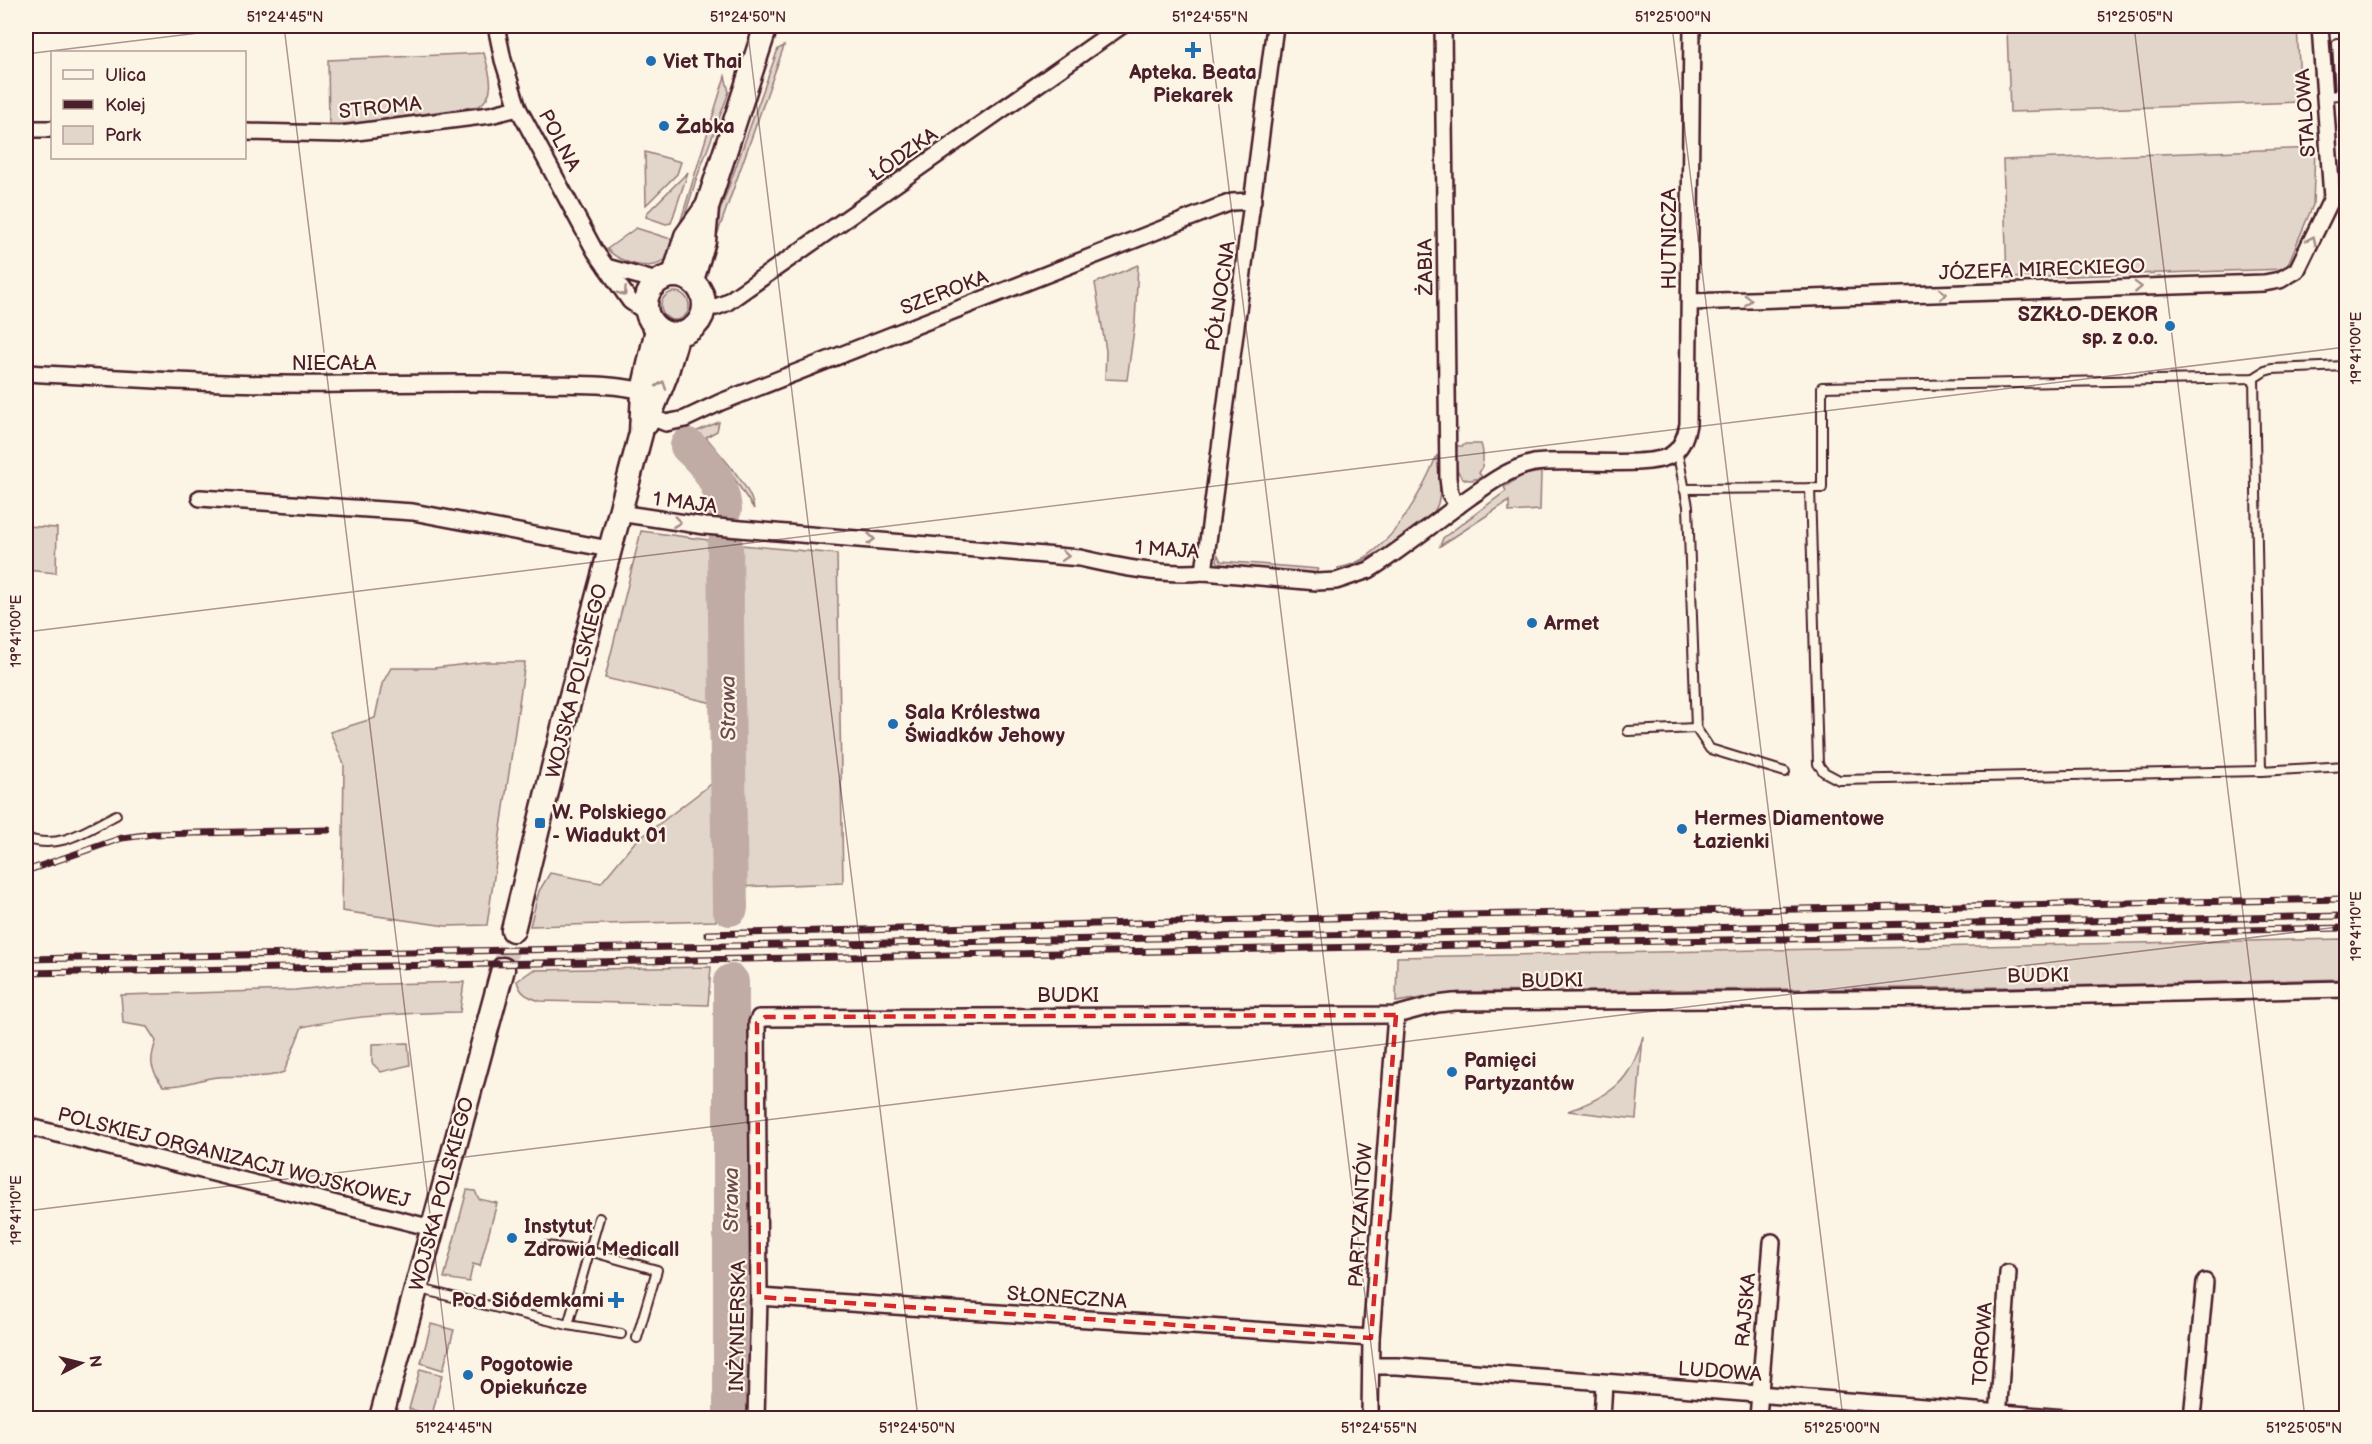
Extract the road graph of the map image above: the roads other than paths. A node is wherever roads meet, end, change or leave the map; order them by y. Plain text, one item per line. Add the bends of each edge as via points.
1 (496, 26) edge
2 (766, 26) edge
3 (1121, 26) edge
4 (1275, 26) edge
5 (1443, 26) edge
6 (1692, 26) edge
7 (2320, 26) edge
8 (2346, 43) edge
9 (2325, 96) junction
10 (518, 108) junction
11 (26, 129) edge
12 (51, 129) edge
13 (246, 132) edge
14 (2339, 195) edge
15 (1253, 201) junction
16 (606, 267) junction
17 (674, 279) junction
18 (1690, 302) junction
19 (705, 306) junction
20 (660, 325) junction
21 (2346, 366) edge
22 (26, 373) edge
23 (2254, 378) junction
24 (643, 391) junction
25 (646, 425) junction
26 (1677, 450) junction
27 (1810, 488) junction
28 (1684, 489) junction
29 (200, 498) dead end
30 (1458, 506) junction
31 (619, 513) junction
32 (609, 549) junction
33 (1204, 572) junction
34 (1696, 728) junction
35 (1628, 731) dead end
36 (2346, 766) edge
37 (2260, 771) junction
38 (1785, 772) dead end
39 (116, 815) dead end
40 (26, 838) edge
41 (513, 930) tunnel mouth
42 (503, 969) tunnel mouth
43 (2346, 989) edge
44 (1396, 1015) junction
45 (759, 1018) joint
46 (26, 1126) edge
47 (599, 1218) dead end
48 (432, 1228) junction
49 (1772, 1242) dead end
50 (546, 1246) dead end
51 (589, 1251) junction
52 (2008, 1273) dead end
53 (2205, 1282) dead end
54 (415, 1288) junction
55 (759, 1297) junction
56 (568, 1325) junction
57 (621, 1334) dead end
58 (637, 1338) dead end
59 (1371, 1338) junction
60 (1371, 1366) junction
61 (1604, 1383) junction
62 (1760, 1395) junction
63 (1998, 1416) edge
64 (381, 1419) edge
65 (756, 1419) edge
66 (1370, 1419) edge
67 (1602, 1419) edge
68 (1758, 1419) edge
69 (2065, 1419) edge
70 (2192, 1419) edge

1 - 10 street, POLNA
2 - 17 street via 707,207 686,236
3 - 19 street, ŁÓDZKA via 726,303
4 - 15 street, PÓŁNOCNA
5 - 30 street, ŻABIA via 1448,478 1450,494
6 - 18 street, HUTNICZA
7 - 9 street, STALOWA
8 - 9 lane via 2337,43 2340,95
9 - 14 street, STALOWA
10 - 13 street, STROMA via 341,134
10 - 16 street, POLNA
11 - 12 street
18 -> 14 street, JÓZEFA MIRECKIEGO via 2280,280 2296,270
15 - 25 street, SZEROKA via 1218,207 684,418
15 - 33 street, PÓŁNOCNA
16 - 17 street
16 -> 20 street, POLNA via 630,301
17 - 19 street via 702,291
17 - 20 street via 647,295
18 - 26 street, HUTNICZA via 1688,424
19 - 20 street via 693,328
20 - 24 street, WOJSKA POLSKIEGO
25 -> 20 street, WOJSKA POLSKIEGO
21 - 23 lane via 2272,369
22 - 24 street, NIECAŁA via 254,384 492,382 619,386
23 - 27 lane via 1822,387 1822,488
23 - 37 lane
24 - 25 street, WOJSKA POLSKIEGO
25 - 31 street, WOJSKA POLSKIEGO
26 - 28 lane
26 - 30 street, 1 MAJA via 1651,461 1533,464 1503,475
27 - 28 lane
27 - 37 lane via 1818,764 1824,772 1839,780
28 - 34 lane via 1688,506
29 - 32 street via 413,512
30 - 33 street, 1 MAJA via 1369,570 1347,578 1317,582
31 - 32 street, WOJSKA POLSKIEGO
31 -> 33 street, 1 MAJA via 705,526 1057,555 1123,567
32 - 41 street, WOJSKA POLSKIEGO
34 - 35 lane
34 - 38 lane via 1710,749
36 - 37 lane
39 - 40 lane via 59,842 45,844
42 - 48 street, WOJSKA POLSKIEGO
43 - 44 street, BUDKI via 1965,998 1454,1002
44 - 45 street, BUDKI
44 - 59 street, PARTYZANTÓW
45 - 55 street, INŻYNIERSKA
46 - 48 street, POLSKIEJ ORGANIZACJI WOJSKOWEJ
47 - 51 lane
48 - 54 street, WOJSKA POLSKIEGO
49 - 62 street, RAJSKA
50 - 51 lane
51 - 56 lane
51 - 58 lane via 657,1270
52 - 63 street, TOROWA
53 - 70 street
54 - 56 lane
54 - 64 street, WOJSKA POLSKIEGO
55 - 59 street, SŁONECZNA
55 - 65 street, INŻYNIERSKA
56 - 57 lane
59 - 60 street, PARTYZANTÓW
60 - 61 street, LUDOWA
60 - 66 street, PARTYZANTÓW
61 - 62 street, LUDOWA
61 - 67 street
62 - 63 street, LUDOWA
62 - 68 street, RAJSKA
63 - 69 street, LUDOWA

